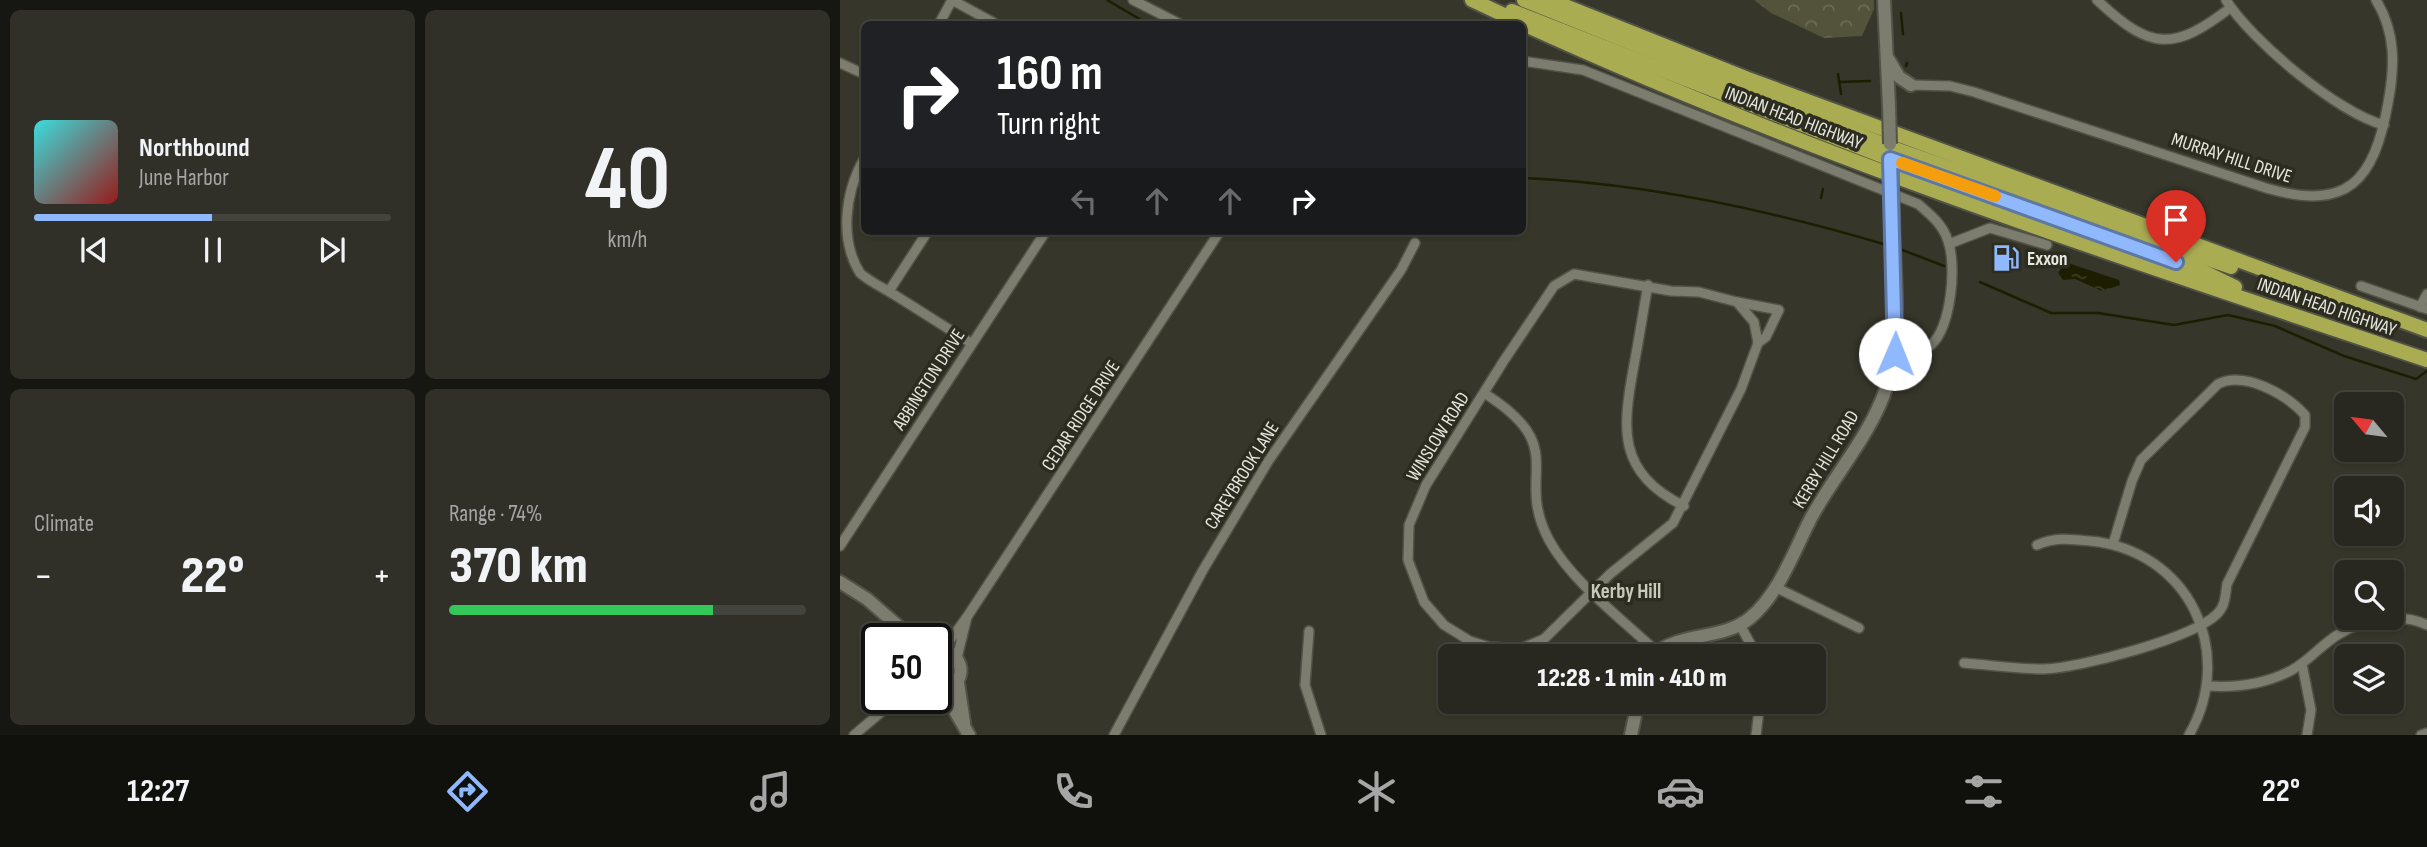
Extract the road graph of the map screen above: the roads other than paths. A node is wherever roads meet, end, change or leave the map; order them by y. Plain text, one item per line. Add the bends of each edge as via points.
1 (952, 0) edge
2 (1133, 0) edge
3 (1473, 0) edge
4 (1524, 0) edge
5 (1550, 0) edge
6 (1884, 0) edge
7 (2097, 0) edge
8 (2376, 0) edge
9 (2228, 4) edge
10 (941, 21) edge
11 (990, 21) edge
12 (1174, 21) edge
13 (1516, 21) edge
14 (1526, 26) edge
15 (1887, 56) junction
16 (1526, 62) edge
17 (840, 63) edge
18 (861, 73) edge
19 (1911, 85) junction
20 (1889, 106) junction
21 (2384, 125) junction
22 (1890, 153) junction
23 (861, 165) edge
24 (926, 235) edge
25 (1043, 235) edge
26 (1217, 235) edge
27 (1415, 243) dead end
28 (1949, 244) junction
29 (2048, 246) dead end
30 (1648, 285) junction
31 (2361, 286) dead end
32 (890, 291) junction
33 (2427, 294) edge
34 (1737, 302) junction
35 (2424, 308) edge
36 (2280, 310) junction
37 (2383, 314) junction
38 (2427, 330) edge
39 (1758, 343) junction
40 (971, 344) junction
41 (1895, 354) junction
42 (2427, 360) edge
43 (1484, 393) junction
44 (1684, 506) junction
45 (2113, 544) junction
46 (2037, 545) dead end
47 (840, 546) edge
48 (840, 582) edge
49 (1775, 587) junction
50 (1593, 591) junction
51 (967, 617) junction
52 (893, 623) edge
53 (2203, 623) junction
54 (1740, 625) junction
55 (2427, 625) edge
56 (1859, 628) dead end
57 (1309, 631) dead end
58 (952, 635) edge
59 (1644, 644) edge
60 (1670, 644) edge
61 (1750, 644) edge
62 (952, 656) edge
63 (957, 658) junction
64 (1964, 663) dead end
65 (2302, 664) junction
66 (958, 683) junction
67 (2208, 687) junction
68 (952, 688) edge
69 (952, 706) edge
70 (880, 714) edge
71 (1635, 714) edge
72 (1759, 714) edge
73 (967, 731) edge
74 (2427, 733) edge
75 (854, 735) edge
76 (1114, 735) edge
77 (1321, 735) edge
78 (1631, 735) edge
79 (1756, 735) edge
80 (2189, 735) edge
81 (2307, 735) edge
82 (2421, 735) edge

1 - 10 street
1 - 11 street
2 - 12 street
3 - 13 highway, INDIAN HEAD HIGHWAY
3 - 22 highway via 1535,19
4 - 22 highway
5 - 37 highway, INDIAN HEAD HIGHWAY via 1748,79
6 - 15 main road, KERBY HILL ROAD
7 - 9 street via 2142,35 2161,39 2198,32
8 - 21 street, MURRAY HILL DRIVE via 2390,29 2393,51 2393,80
9 - 21 street via 2300,74 2350,110
14 - 36 highway, INDIAN HEAD HIGHWAY via 1591,57 1874,168
15 - 19 main road via 1899,77
15 - 20 main road, KERBY HILL ROAD
16 - 28 street via 1583,70 1905,197 1935,219
17 - 18 street
19 - 20 main road
19 - 21 street, MURRAY HILL DRIVE via 1974,92 2302,198 2330,194 2359,178 2375,156
20 - 22 main road, KERBY HILL ROAD, bridge
22 - 36 highway via 2200,270
22 - 37 highway
22 - 41 main road, KERBY HILL ROAD, bridge
23 - 32 street via 845,199 841,241 856,269
24 - 32 street
25 - 40 street, ABBINGTON DRIVE
26 - 51 street, CEDAR RIDGE DRIVE
27 - 76 street, CAREYBROOK LANE via 1269,460
28 - 29 street via 1990,228
28 - 41 street via 1952,273 1942,329 1926,348
30 - 34 street, WINSLOW ROAD
30 - 43 street, WINSLOW ROAD via 1584,274 1564,278
30 - 44 street via 1625,438 1636,466 1651,486
31 - 35 street
32 - 40 street
33 - 35 street
34 - 39 street via 1754,322
34 - 39 street, WINSLOW ROAD via 1779,310 1766,337
36 - 42 highway, INDIAN HEAD HIGHWAY
37 - 38 highway, INDIAN HEAD HIGHWAY
39 - 44 street, WINSLOW ROAD via 1747,376
40 - 47 street, ABBINGTON DRIVE
41 - 49 main road, KERBY HILL ROAD via 1880,405 1816,508
43 - 50 street via 1515,414 1531,436 1547,537 1559,557
43 - 50 street, WINSLOW ROAD via 1411,516 1408,560 1424,602 1444,625 1470,641 1516,649 1550,635
44 - 50 street, WINSLOW ROAD via 1669,527
45 - 46 street via 2060,538
45 - 53 street via 2166,573
45 - 53 street via 2141,460 2218,384 2234,378 2246,380 2293,405 2306,417 2305,427 2227,584 2224,604
48 - 52 main road
49 - 54 main road, KERBY HILL ROAD
49 - 56 street
50 - 59 street
51 - 58 street, CEDAR RIDGE DRIVE
51 - 63 street, CEDAR RIDGE DRIVE
53 - 64 street via 2077,666
53 - 67 street
54 - 60 main road
54 - 61 street
55 - 65 street via 2403,618 2363,623 2338,634
57 - 77 street via 1305,685
62 - 63 main road
63 - 66 main road via 961,666
65 - 67 street via 2254,684
65 - 81 street via 2311,710
66 - 68 main road
66 - 73 main road
67 - 80 street
69 - 73 main road
70 - 75 street
71 - 78 main road
72 - 79 street
74 - 82 street

